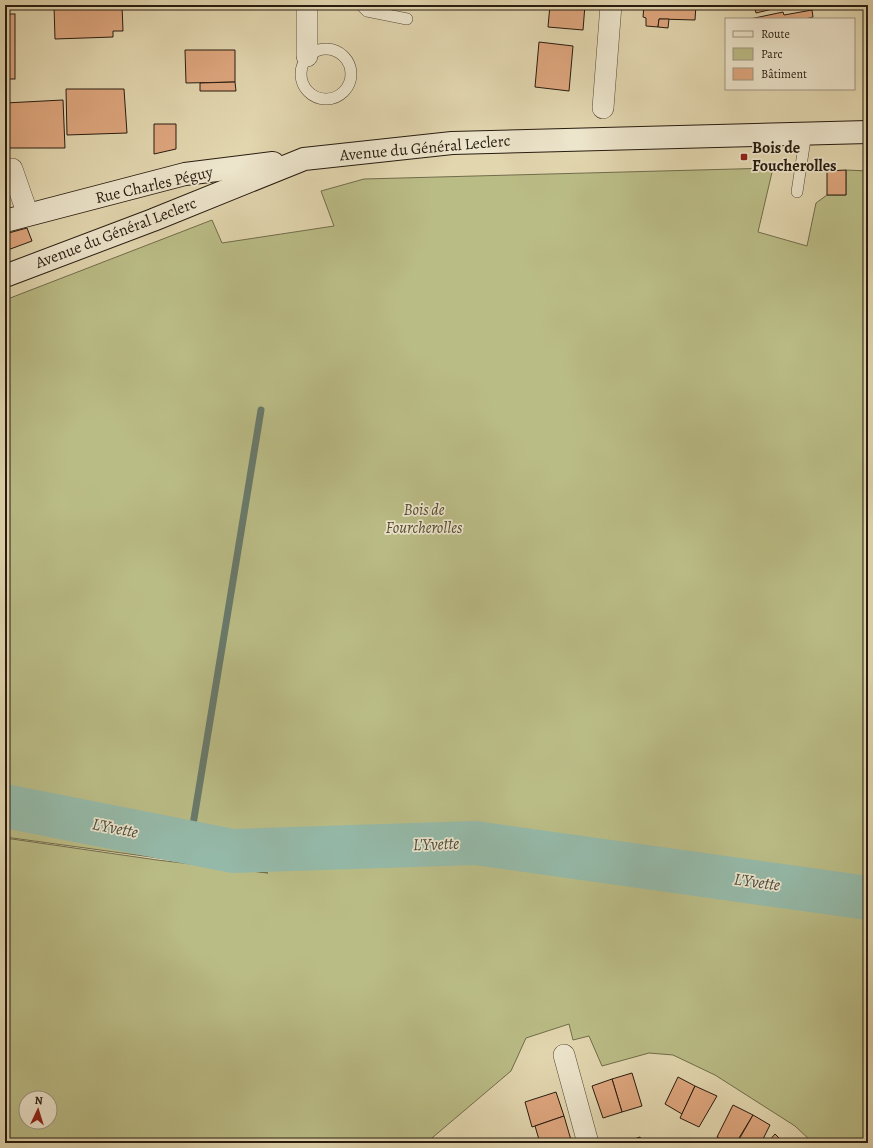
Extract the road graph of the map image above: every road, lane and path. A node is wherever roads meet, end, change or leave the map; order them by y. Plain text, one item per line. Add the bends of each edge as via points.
1 (307, 5) edge
2 (361, 5) edge
3 (611, 5) edge
4 (406, 19) dead end
5 (307, 56) junction
6 (603, 108) dead end
7 (868, 132) edge
8 (806, 133) junction
9 (304, 159) junction
10 (12, 169) dead end
11 (797, 192) dead end
12 (28, 215) junction
13 (5, 221) edge
14 (5, 276) edge
15 (564, 1055) dead end
16 (588, 1143) edge

1 - 5 street
2 - 4 lane via 367,11
3 - 6 street
5 - 5 lane via 301,75 306,90 320,98 329,99 344,92 349,86 351,69 343,55 328,49
7 - 8 main road, Avenue du Général Leclerc
8 - 9 main road, Avenue du Général Leclerc via 452,143
8 - 11 lane
9 - 12 main road, Rue Charles Péguy via 185,174
9 - 14 main road, Avenue du Général Leclerc
10 - 12 street
12 - 13 main road, Rue Charles Péguy
15 - 16 street

